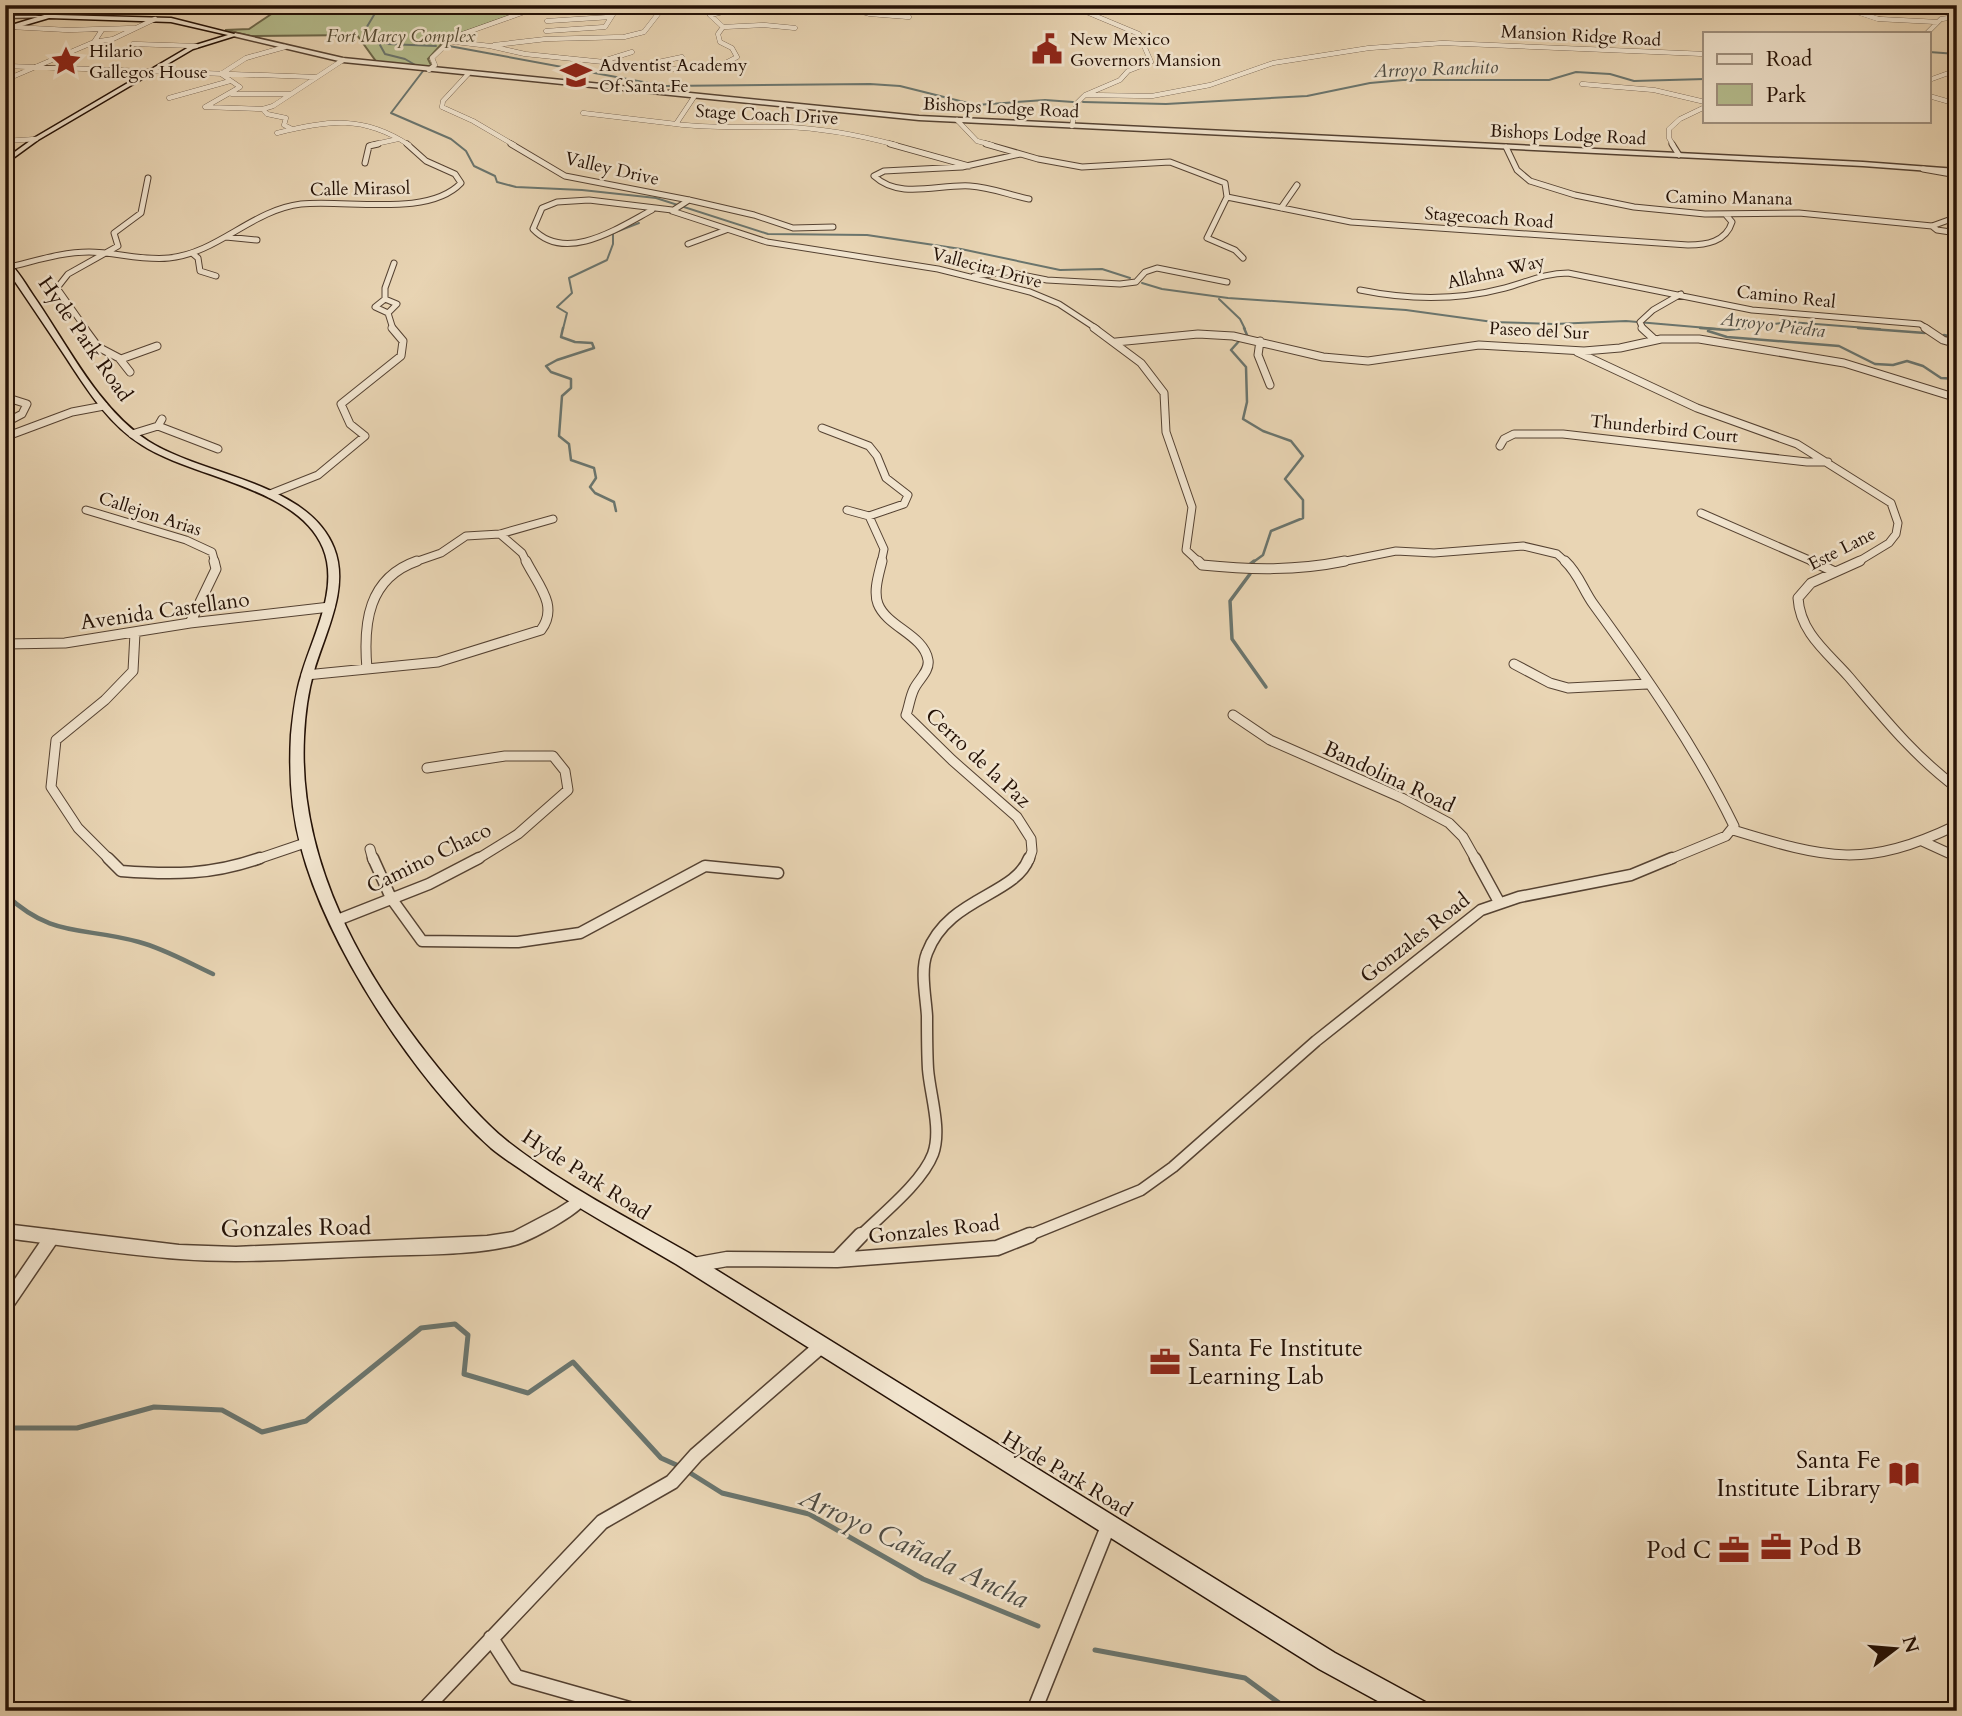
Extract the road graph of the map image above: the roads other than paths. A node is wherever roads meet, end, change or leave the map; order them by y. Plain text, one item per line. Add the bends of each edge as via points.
1 (84, 5) edge
2 (531, 5) edge
3 (665, 5) edge
4 (836, 5) edge
5 (1011, 5) edge
6 (1080, 5) edge
7 (1278, 5) edge
8 (1340, 5) edge
9 (1836, 5) edge
10 (619, 6) edge
11 (763, 6) edge
12 (985, 11) dead end
13 (546, 12) dead end
14 (5, 16) edge
15 (51, 17) junction
16 (610, 17) junction
17 (909, 17) dead end
18 (1957, 17) edge
19 (155, 19) junction
20 (547, 21) dead end
21 (1938, 22) junction
22 (723, 27) junction
23 (8, 28) edge
24 (136, 28) junction
25 (795, 28) dead end
26 (102, 30) junction
27 (546, 31) dead end
28 (1928, 32) edge
29 (235, 35) junction
30 (94, 42) junction
31 (133, 44) dead end
32 (444, 45) junction
33 (196, 46) junction
34 (490, 46) junction
35 (285, 47) junction
36 (632, 52) dead end
37 (1703, 54) edge
38 (682, 57) dead end
39 (343, 60) junction
40 (600, 63) junction
41 (5, 66) edge
42 (638, 67) junction
43 (31, 68) junction
44 (429, 70) junction
45 (1957, 70) edge
46 (151, 72) junction
47 (221, 74) junction
48 (468, 74) junction
49 (315, 77) junction
50 (5, 80) edge
51 (1930, 80) edge
52 (230, 81) junction
53 (1582, 84) dead end
54 (230, 93) junction
55 (291, 94) junction
56 (1085, 95) junction
57 (1930, 96) edge
58 (694, 97) junction
59 (169, 98) dead end
60 (1703, 103) edge
61 (1957, 104) edge
62 (1703, 105) edge
63 (262, 109) junction
64 (583, 113) dead end
65 (957, 120) junction
66 (676, 124) junction
67 (1072, 126) junction
68 (292, 129) junction
69 (276, 133) dead end
70 (36, 139) junction
71 (398, 139) junction
72 (5, 141) edge
73 (1506, 146) junction
74 (1020, 154) junction
75 (1679, 155) junction
76 (5, 162) edge
77 (365, 163) dead end
78 (969, 166) junction
79 (1957, 173) edge
80 (148, 178) dead end
81 (1297, 185) dead end
82 (1227, 197) junction
83 (1029, 199) dead end
84 (689, 200) junction
85 (673, 208) junction
86 (1281, 208) junction
87 (652, 210) junction
88 (1726, 215) junction
89 (1957, 217) edge
90 (1932, 226) junction
91 (833, 227) dead end
92 (727, 229) junction
93 (1957, 233) edge
94 (225, 236) junction
95 (257, 240) dead end
96 (688, 244) dead end
97 (106, 253) junction
98 (192, 253) junction
99 (1243, 258) dead end
100 (394, 263) dead end
101 (6, 265) edge
102 (216, 276) dead end
103 (970, 276) junction
104 (1227, 282) dead end
105 (1360, 290) dead end
106 (1681, 294) junction
107 (385, 299) junction
108 (388, 313) junction
109 (1655, 340) junction
110 (1260, 341) junction
111 (1116, 342) junction
112 (1957, 344) edge
113 (157, 346) dead end
114 (1574, 351) junction
115 (121, 359) junction
116 (130, 372) dead end
117 (1270, 385) dead end
118 (5, 397) edge
119 (1957, 398) edge
120 (104, 406) junction
121 (5, 423) edge
122 (822, 428) dead end
123 (132, 434) junction
124 (5, 437) edge
125 (1500, 446) dead end
126 (218, 449) dead end
127 (1828, 462) junction
128 (271, 494) junction
129 (86, 510) dead end
130 (847, 510) dead end
131 (1701, 513) dead end
132 (869, 516) junction
133 (553, 519) dead end
134 (500, 534) junction
135 (1835, 572) junction
136 (330, 607) junction
137 (190, 622) junction
138 (135, 632) junction
139 (5, 644) edge
140 (1514, 664) dead end
141 (367, 669) junction
142 (306, 676) junction
143 (1647, 684) junction
144 (1233, 715) dead end
145 (426, 768) dead end
146 (1957, 788) edge
147 (1957, 825) edge
148 (1733, 830) junction
149 (1922, 841) junction
150 (305, 843) junction
151 (370, 849) dead end
152 (1957, 857) edge
153 (778, 873) dead end
154 (391, 901) junction
155 (1499, 902) junction
156 (335, 921) junction
157 (579, 1201) junction
158 (5, 1231) edge
159 (52, 1237) junction
160 (837, 1261) junction
161 (693, 1265) junction
162 (5, 1306) edge
163 (820, 1347) junction
164 (1110, 1524) junction
165 (491, 1639) junction
166 (423, 1711) edge
167 (636, 1711) edge
168 (1034, 1711) edge
169 (1419, 1711) edge

1 - 15 main road
2 - 32 street via 530,10 464,32
3 - 34 street via 644,32 624,37
4 - 11 street
4 - 17 street
5 - 12 street
6 - 56 street via 1084,11 1139,34 1151,62
7 - 8 street
9 - 21 street via 1878,19
10 - 13 street
10 - 16 street
11 - 22 street via 710,15
14 - 15 street
15 - 19 main road, Bishops Lodge Road
15 - 23 main road
16 - 20 street
16 - 27 street via 604,27
18 - 21 street
19 - 24 street
19 - 29 main road, Bishops Lodge Road
21 - 28 street
22 - 25 street
22 - 42 street via 718,34 720,42 737,57 718,66 683,71
23 - 26 street
24 - 26 street
24 - 30 street
26 - 30 street
29 - 33 main road
29 - 35 street, Bishops Lodge Road
30 - 43 street
31 - 33 street
32 - 34 street
32 - 44 street via 432,58 435,65
33 - 46 main road
34 - 40 street
35 - 39 street, Bishops Lodge Road
35 - 47 street via 246,58
36 - 40 street
37 - 56 street, Mansion Ridge Road via 1400,45 1273,63 1210,85 1152,96
38 - 42 street
39 - 44 street, Bishops Lodge Road
39 - 49 street
40 - 42 street
41 - 43 street
43 - 46 street
43 - 50 street
44 - 48 street, Bishops Lodge Road
45 - 51 street
46 - 47 street
46 - 70 main road
47 - 49 street
47 - 52 street
48 - 58 street, Bishops Lodge Road
48 - 84 street, Valley Drive via 443,100 442,107 562,175
49 - 55 street
52 - 54 street via 240,87
52 - 59 street
53 - 60 street via 1654,89
54 - 55 street
54 - 63 street via 205,107
55 - 63 street
56 - 67 street via 1077,103
57 - 61 street
58 - 65 street, Bishops Lodge Road
58 - 66 street, Stage Coach Drive
62 - 75 street via 1670,129 1668,136
63 - 68 street via 286,117 284,125
64 - 66 street
65 - 67 street, Bishops Lodge Road
65 - 74 street via 977,141
66 - 78 street, Stage Coach Drive via 855,134
67 - 73 street, Bishops Lodge Road
68 - 69 street, Calle Mirasol
68 - 71 street, Calle Mirasol via 324,122 361,122
70 - 72 street
70 - 76 main road
71 - 77 street via 369,146
71 - 94 street, Calle Mirasol via 458,177 459,188 421,201 290,206
73 - 75 street, Bishops Lodge Road
73 - 88 street, Camino Manana via 1520,174 1558,191 1654,210
74 - 78 street
74 - 82 street via 1082,167 1170,162 1225,183
75 - 79 street, Bishops Lodge Road
78 - 83 street via 887,170 874,176 893,187 967,186
80 - 97 street via 141,213 114,233 118,245
81 - 86 street
82 - 86 street, Stagecoach Road
82 - 99 street via 1207,238
84 - 85 street
84 - 91 street, Valley Drive via 793,228
85 - 87 street
85 - 92 street, Vallecita Drive
86 - 88 street, Stagecoach Road via 1350,222 1688,245 1722,237 1731,228
87 - 87 street via 596,202 558,203 542,208 533,229 550,239 588,241
88 - 90 street, Camino Manana via 1799,213
89 - 90 street, Camino Manana
90 - 93 street, Camino Manana
92 - 96 street
92 - 103 street, Vallecita Drive via 790,246
94 - 95 street
94 - 98 street, Calle Mirasol
97 - 98 street, Calle Mirasol via 154,259
97 - 101 street, Calle Mirasol via 76,253
97 - 115 street via 68,274 57,288 98,347
98 - 102 street via 200,271
100 - 107 street
101 - 120 main road, Hyde Park Road
103 - 104 street via 1007,272 1047,280 1121,284 1136,282 1157,268
103 - 111 street, Vallecita Drive via 1052,300
105 - 106 street, Allahna Way via 1435,300 1496,290 1558,272
106 - 109 street via 1641,320 1640,325
106 - 112 street, Camino Real via 1752,310 1920,324
107 - 108 street via 397,304
107 - 108 street via 375,307
108 - 128 street via 391,328 403,341 401,356 341,404 350,424 365,436 317,475
109 - 114 street, Paseo del Sur
109 - 119 street, Paseo del Sur via 1708,340 1821,358
110 - 111 street, Paseo del Sur via 1198,334
110 - 114 street, Paseo del Sur via 1316,356 1360,361 1479,345
110 - 117 street via 1258,355
111 - 143 street, Vallecita Drive via 1141,363 1164,393 1166,432 1192,507 1186,551 1202,565 1255,570 1310,568 1396,551 1523,546 1551,552 1573,567
113 - 115 street
114 - 127 street, Este Lane via 1697,408 1788,440
115 - 116 street
118 - 121 street via 27,404 22,414
120 - 123 main road, Hyde Park Road
120 - 124 street via 31,425
122 - 132 street via 869,446 886,478 907,492 904,504
123 - 126 street via 160,423
123 - 128 main road, Hyde Park Road via 186,465
125 - 127 street, Thunderbird Court via 1509,436 1521,433 1563,434
127 - 135 street, Este Lane via 1891,503 1898,523 1885,547
128 - 136 main road, Hyde Park Road via 322,534 331,552 335,578
129 - 137 street, Callejon Arias via 212,552 216,569
130 - 132 street
131 - 135 street
132 - 160 street, Cerro de la Paz via 884,549 876,590 878,605 922,646 928,660 906,715 1020,819 1031,837 1032,853 1021,871 996,890 959,908 929,940 926,970 933,1153 918,1177
133 - 134 street
134 - 141 street via 466,536 383,581 364,637
134 - 141 street via 522,553 550,608 545,627 446,661
135 - 146 street, Este Lane via 1800,593 1797,603 1805,623 1890,729
136 - 137 street, Avenida Castellano
136 - 142 main road, Hyde Park Road
137 - 138 street, Avenida Castellano
138 - 139 street, Avenida Castellano via 65,643
138 - 150 street via 134,671 56,740 51,787 78,828 121,871 176,875 237,866
140 - 143 street via 1568,688
141 - 142 street
142 - 150 main road, Hyde Park Road via 297,769
143 - 148 street via 1715,787
144 - 155 street, Bandolina Road via 1270,740 1449,823 1463,837
145 - 154 street, Camino Chaco via 505,756 553,756 565,771 568,790 548,812 494,851
147 - 149 street
148 - 149 street via 1853,856 1890,852
148 - 155 street, Gonzales Road via 1631,875
149 - 152 street
150 - 156 main road, Hyde Park Road
151 - 154 street
153 - 154 street via 705,866 580,933 518,942 422,941
154 - 156 street, Camino Chaco
155 - 160 street, Gonzales Road via 1463,923 1316,1041 1141,1190 997,1248
156 - 157 main road, Hyde Park Road via 367,978 438,1080 496,1142
157 - 159 street, Gonzales Road via 514,1237 487,1243 236,1254
157 - 161 main road, Hyde Park Road
158 - 159 street, Gonzales Road
159 - 162 street
160 - 161 street, Gonzales Road via 727,1259
161 - 163 main road, Hyde Park Road
163 - 164 main road, Hyde Park Road
163 - 165 street via 696,1455 672,1482 601,1522
164 - 168 street
164 - 169 main road, Hyde Park Road via 1327,1661
165 - 166 street
165 - 167 street via 516,1677

